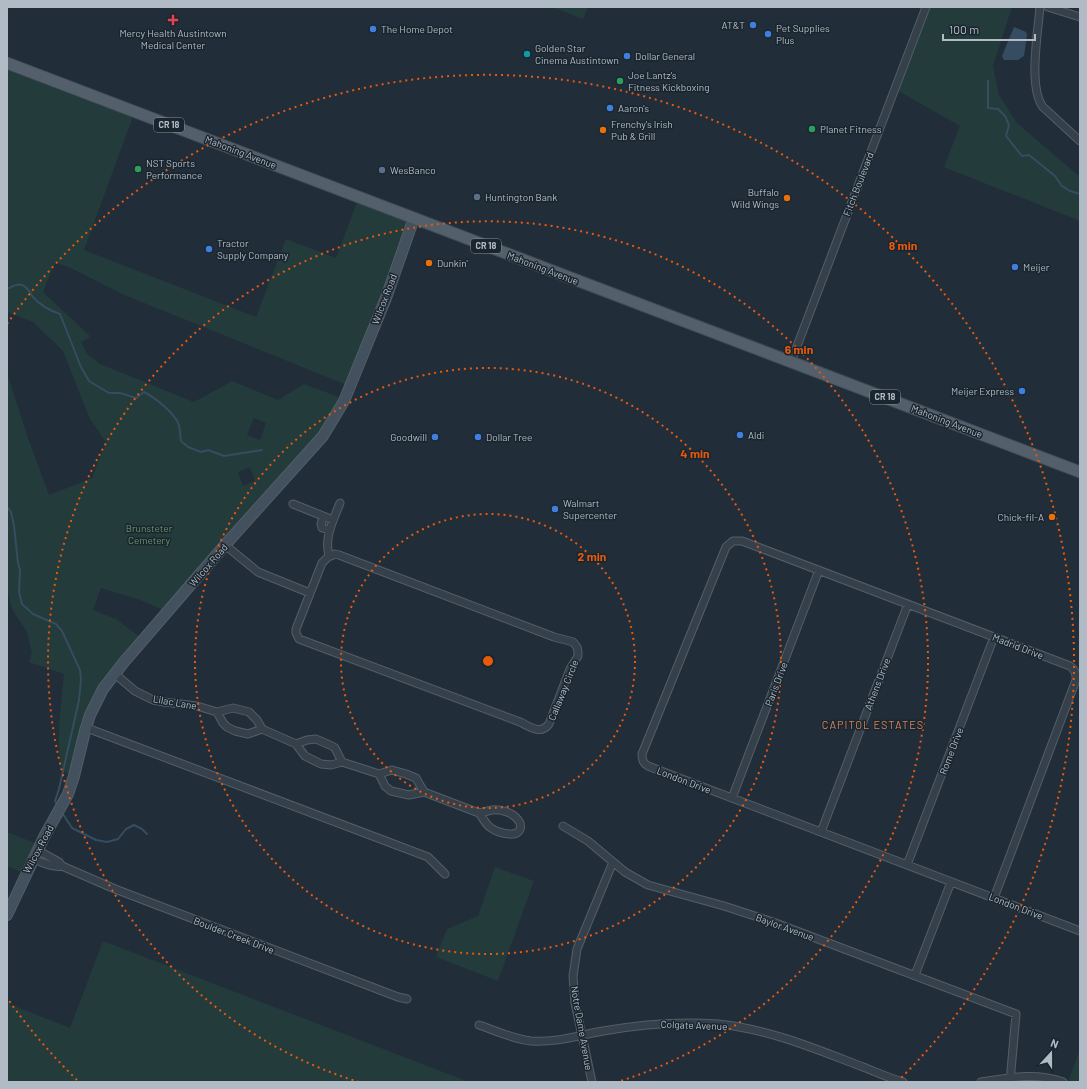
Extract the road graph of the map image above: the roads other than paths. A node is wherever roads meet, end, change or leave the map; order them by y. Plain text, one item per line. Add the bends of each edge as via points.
1 (926, 7) edge
2 (1040, 7) edge
3 (1048, 7) edge
4 (1080, 17) edge
5 (7, 63) edge
6 (1080, 141) edge
7 (414, 218) junction
8 (791, 362) junction
9 (1080, 472) edge
10 (340, 503) dead end
11 (293, 504) dead end
12 (323, 517) junction
13 (333, 520) junction
14 (329, 530) junction
15 (733, 541) joint
16 (225, 545) junction
17 (329, 556) junction
18 (819, 570) junction
19 (310, 593) junction
20 (908, 604) junction
21 (994, 637) junction
22 (115, 674) junction
23 (218, 712) junction
24 (87, 728) junction
25 (262, 729) junction
26 (296, 744) junction
27 (342, 762) junction
28 (379, 774) junction
29 (424, 792) junction
30 (732, 798) junction
31 (479, 813) junction
32 (563, 826) dead end
33 (821, 832) junction
34 (35, 854) junction
35 (613, 862) junction
36 (907, 865) junction
37 (445, 874) dead end
38 (951, 882) junction
39 (994, 898) junction
40 (7, 915) edge
41 (1080, 931) edge
42 (915, 975) junction
43 (407, 999) dead end
44 (479, 1025) dead end
45 (582, 1035) junction
46 (1010, 1080) edge
47 (592, 1082) edge
48 (903, 1082) edge
49 (981, 1082) edge
50 (1063, 1082) edge

1 - 8 street, Fitch Boulevard
2 - 6 street via 1035,63 1039,102
3 - 4 street
5 - 7 main road, Mahoning Avenue / CR 18
7 - 8 main road, Mahoning Avenue / CR 18
7 - 16 street, Wilcox Road via 386,298 344,401 323,436
8 - 9 main road, Mahoning Avenue / CR 18
10 - 13 street
11 - 12 street
12 - 13 street
12 - 14 street via 322,528
13 - 14 street
14 - 17 street
15 - 18 street, Madrid Drive via 742,541
15 - 30 street, London Drive via 726,547 642,758 648,766
16 - 19 street via 258,572
16 - 22 street, Wilcox Road
17 - 19 street, Callaway Circle via 322,563
17 - 19 street, Callaway Circle via 339,555 573,642 577,647 578,656 570,669 549,724 545,729 537,730 302,640 298,637 296,629
18 - 20 street, Madrid Drive
18 - 30 street, Paris Drive
20 - 21 street, Madrid Drive
20 - 33 street, Athens Drive
21 - 36 street, Rome Drive
21 - 39 street, Madrid Drive via 1070,666 1077,677
22 - 23 street, Lilac Lane via 135,691 154,700 197,706
22 - 24 street, Wilcox Road via 103,689
23 - 25 street, Lilac Lane via 233,708 249,712
23 - 25 street via 222,723 235,731 248,734
24 - 34 street, Wilcox Road via 68,794
24 - 37 street via 428,857
25 - 26 street, Lilac Lane
26 - 27 street, Lilac Lane via 305,756 321,764
26 - 27 street via 312,739 332,746
27 - 28 street, Lilac Lane
28 - 29 street via 385,786 391,791 409,795
28 - 29 street, Lilac Lane via 392,770 416,778
29 - 31 street
30 - 33 street, London Drive
31 - 31 street via 488,826 501,833 511,835 520,829 518,819 502,811
32 - 35 street, Baylor Avenue via 588,841
33 - 36 street, London Drive
34 - 40 street, Wilcox Road
34 - 43 street, Boulder Creek Drive via 59,862 62,866 114,889
35 - 42 street, Baylor Avenue via 648,885 773,922
35 - 45 street, Notre Dame Avenue via 575,960 574,991
36 - 38 street, London Drive
38 - 39 street, London Drive
38 - 42 street
39 - 41 street, London Drive
42 - 46 street, Baylor Avenue via 1016,1014
44 - 45 street, Colgate Avenue via 532,1041 552,1041
45 - 47 street, Notre Dame Avenue
45 - 48 street, Colgate Avenue via 667,1022 720,1024 784,1038
46 - 49 street
46 - 50 street via 1034,1076

